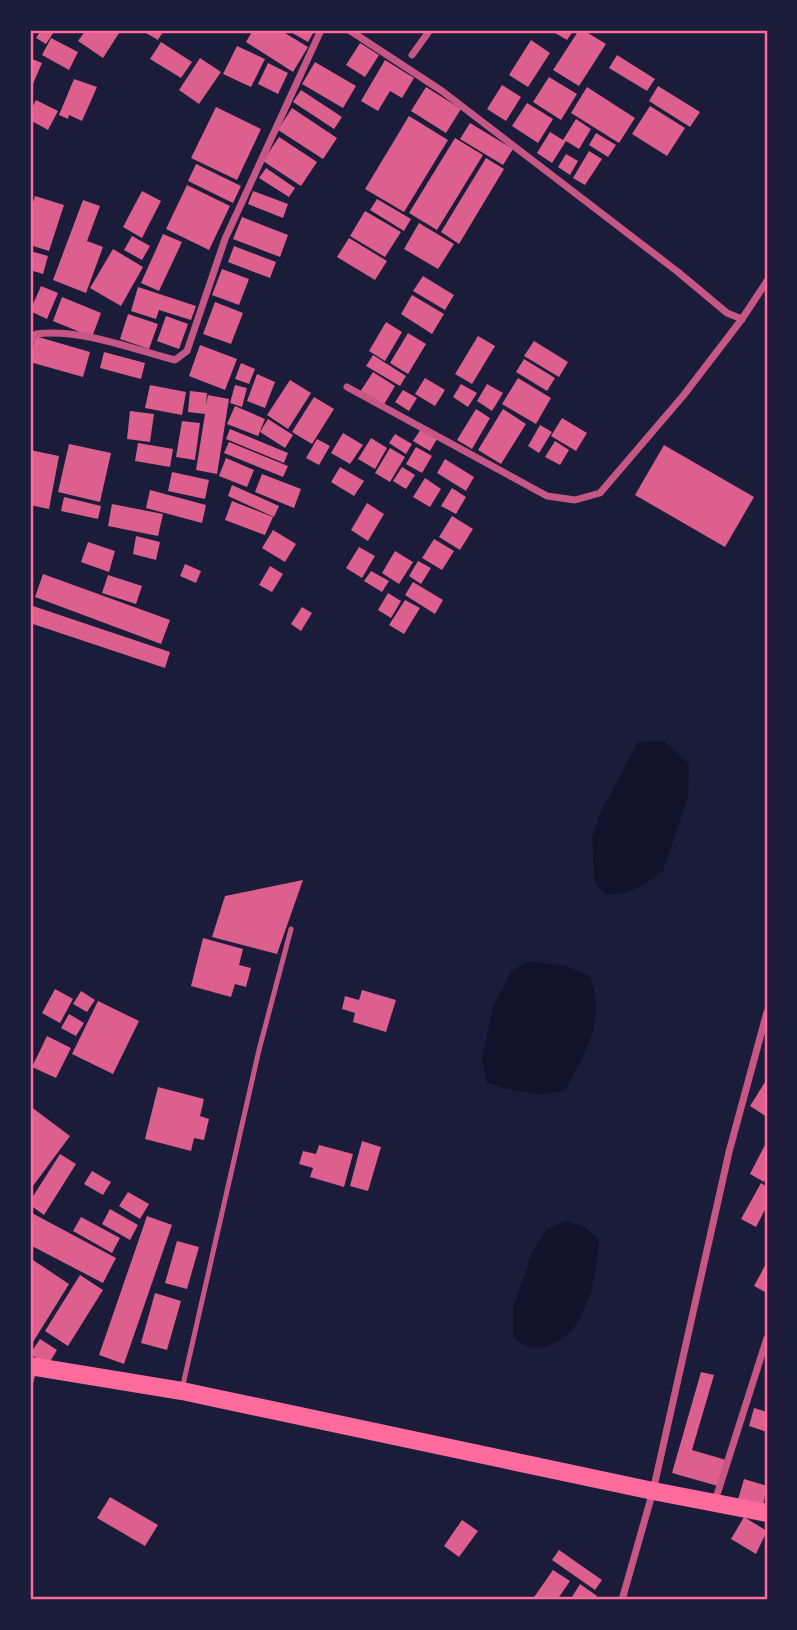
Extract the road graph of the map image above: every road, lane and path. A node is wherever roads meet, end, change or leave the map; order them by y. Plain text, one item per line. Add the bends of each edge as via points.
1 (321, 30) edge
2 (349, 30) edge
3 (430, 30) edge
4 (412, 55) dead end
5 (767, 281) edge
6 (742, 319) junction
7 (30, 341) edge
8 (347, 387) dead end
9 (291, 929) dead end
10 (767, 1012) edge
11 (767, 1338) edge
12 (31, 1371) edge
13 (182, 1391) junction
14 (653, 1491) junction
15 (715, 1502) junction
16 (767, 1513) edge
17 (622, 1600) edge

1 - 7 street via 225,239 187,351 175,360 54,331 36,334
2 - 6 street via 442,91 727,313
3 - 4 street
5 - 6 street
6 - 8 street via 684,396 600,493 575,500 547,496
9 - 13 lane via 259,1049
10 - 14 street via 729,1152
11 - 15 street
12 - 13 highway
13 - 14 highway
14 - 15 highway
14 - 17 street
15 - 16 highway

